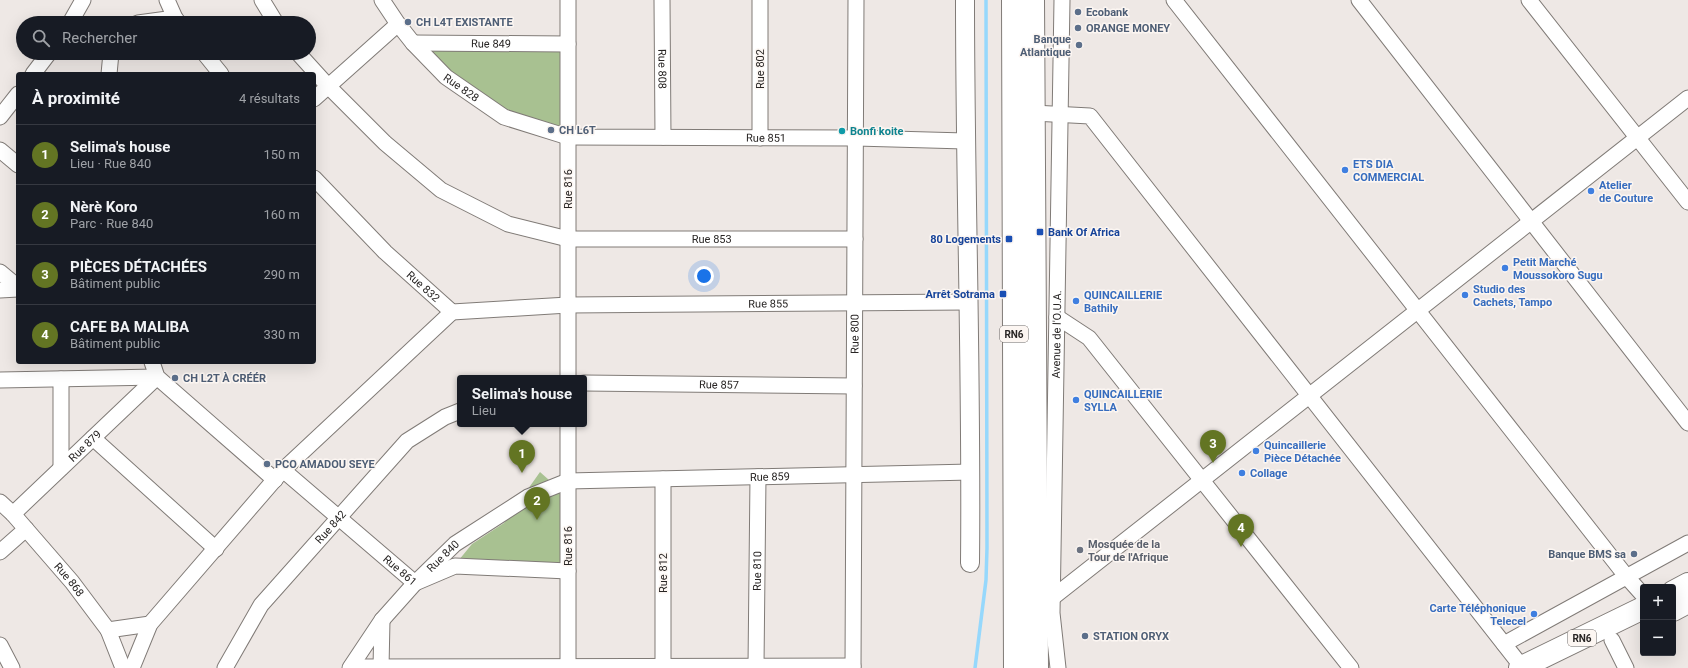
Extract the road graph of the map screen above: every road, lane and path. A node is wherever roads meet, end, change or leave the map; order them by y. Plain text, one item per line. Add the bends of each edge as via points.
1 (83, 0) edge
2 (167, 0) edge
3 (262, 0) edge
4 (382, 0) edge
5 (568, 0) edge
6 (662, 0) edge
7 (760, 0) edge
8 (856, 0) edge
9 (965, 0) edge
10 (1013, 0) edge
11 (1033, 0) edge
12 (1062, 0) edge
13 (1174, 0) edge
14 (1359, 0) edge
15 (1529, 0) edge
16 (74, 16) edge
17 (175, 16) edge
18 (272, 16) edge
19 (398, 24) junction
20 (414, 43) junction
21 (568, 44) junction
22 (44, 60) edge
23 (110, 60) edge
24 (210, 60) edge
25 (304, 60) edge
26 (35, 72) edge
27 (109, 72) edge
28 (220, 72) edge
29 (315, 72) edge
30 (316, 73) edge
31 (328, 86) junction
32 (16, 97) edge
33 (316, 97) edge
34 (1688, 98) edge
35 (1033, 113) junction
36 (1060, 115) junction
37 (0, 117) edge
38 (568, 137) junction
39 (663, 137) junction
40 (760, 138) junction
41 (856, 138) junction
42 (1637, 138) junction
43 (965, 141) junction
44 (0, 150) edge
45 (16, 163) edge
46 (316, 180) edge
47 (1688, 202) edge
48 (1532, 221) junction
49 (568, 239) junction
50 (855, 239) junction
51 (0, 272) edge
52 (16, 286) edge
53 (16, 288) edge
54 (0, 290) edge
55 (968, 302) junction
56 (855, 303) junction
57 (568, 305) junction
58 (1418, 311) junction
59 (452, 312) junction
60 (1057, 317) junction
61 (153, 364) edge
62 (568, 375) edge
63 (157, 377) junction
64 (61, 379) junction
65 (0, 380) edge
66 (587, 383) edge
67 (854, 386) junction
68 (1310, 396) junction
69 (457, 412) edge
70 (1688, 423) edge
71 (568, 427) edge
72 (93, 438) junction
73 (61, 468) junction
74 (971, 472) junction
75 (279, 475) junction
76 (854, 475) junction
77 (758, 477) junction
78 (663, 479) junction
79 (568, 481) junction
80 (1202, 481) junction
81 (0, 502) edge
82 (13, 514) junction
83 (339, 518) junction
84 (26, 530) junction
85 (1688, 543) edge
86 (216, 548) junction
87 (0, 552) edge
88 (970, 563) dead end
89 (568, 571) junction
90 (1626, 576) junction
91 (415, 583) junction
92 (1037, 583) junction
93 (1688, 584) edge
94 (1676, 590) edge
95 (1640, 592) edge
96 (1052, 598) junction
97 (1688, 602) edge
98 (1676, 608) edge
99 (1640, 609) edge
100 (1052, 613) junction
101 (382, 620) junction
102 (150, 624) junction
103 (1640, 626) edge
104 (108, 630) junction
105 (1612, 640) junction
106 (1504, 644) junction
107 (0, 645) edge
108 (663, 666) junction
109 (756, 666) junction
110 (351, 667) edge
111 (381, 667) edge
112 (473, 667) edge
113 (568, 667) edge
114 (853, 667) edge
115 (12, 668) edge
116 (123, 668) edge
117 (132, 668) edge
118 (225, 668) edge
119 (1015, 668) edge
120 (1037, 668) edge
121 (1058, 668) edge
122 (1351, 668) edge
123 (1521, 668) edge
124 (1555, 668) edge
125 (1626, 668) edge

1 - 16 street
2 - 17 street
3 - 18 street
4 - 19 street, Rue 828
5 - 21 street, Rue 816
6 - 39 street, Rue 808
7 - 40 street, Rue 802
8 - 41 street, Rue 800
9 - 43 street
10 - 119 highway, RN6
11 - 35 highway, Avenue de l'O.U.A. / RN6
12 - 36 street, Avenue de l'O.U.A.
13 - 58 street
14 - 48 street
15 - 42 street
19 - 20 street, Rue 828
19 - 31 street
20 - 21 street, Rue 849
20 - 38 street, Rue 828 via 446,77 504,117
21 - 38 street, Rue 816
22 - 26 street
23 - 27 street
24 - 28 street
25 - 29 street, Rue 853
30 - 31 street, Rue 853
31 - 33 street
31 - 49 street, Rue 853 via 386,143 441,190 508,224
32 - 37 street
34 - 42 street
35 - 36 street
35 - 92 highway, Avenue de l'O.U.A. / RN6
36 - 60 street, Avenue de l'O.U.A.
36 - 68 street via 1090,116
38 - 39 street, Rue 851
38 - 49 street, Rue 816
39 - 40 street, Rue 851
40 - 41 street, Rue 851
41 - 43 street, Rue 851
41 - 50 street, Rue 800
42 - 47 street
42 - 48 street
43 - 55 street
44 - 45 street
46 - 59 street, Rue 832 via 385,252
48 - 58 street
48 - 70 street
49 - 50 street, Rue 853
49 - 57 street, Rue 816
50 - 56 street, Rue 800
51 - 52 street
53 - 54 street
55 - 56 street, Rue 855
55 - 74 street
56 - 57 street, Rue 855
56 - 67 street, Rue 800
57 - 59 street
57 - 62 street, Rue 816
58 - 68 street
58 - 90 street
59 - 75 street
60 - 80 street via 1089,338
60 - 96 street, Avenue de l'O.U.A.
61 - 63 street
63 - 64 street
63 - 72 street, Rue 879
63 - 75 street, Rue 861
64 - 65 street
64 - 73 street
66 - 67 street, Rue 857
67 - 76 street, Rue 800
68 - 80 street
68 - 106 street
69 - 83 street, Rue 842 via 407,441
71 - 79 street, Rue 816
72 - 73 street, Rue 879
72 - 86 street
73 - 82 street, Rue 879
74 - 76 street, Rue 859
74 - 88 street
75 - 83 street, Rue 861
75 - 86 street
76 - 77 street, Rue 859
76 - 114 street, Rue 800
77 - 78 street, Rue 859
77 - 109 street, Rue 810
78 - 79 street, Rue 859
78 - 108 street, Rue 812
79 - 89 street, Rue 816
79 - 91 street, Rue 840 via 528,498 455,544
80 - 96 street
80 - 122 street
81 - 82 street, Rue 868
82 - 84 street, Rue 868
83 - 91 street, Rue 861
83 - 118 street, Rue 842 via 261,605
84 - 87 street
84 - 104 street, Rue 868 via 72,582
85 - 90 street
86 - 102 street
89 - 91 street, Rue 861 via 455,566
89 - 113 street, Rue 816
90 - 95 street
90 - 106 street
91 - 101 street, Rue 840
92 - 100 street
92 - 120 highway, Avenue de l'O.U.A. / RN6
93 - 94 highway
96 - 100 street, Avenue de l'O.U.A.
97 - 98 highway
99 - 123 highway, RN6
100 - 121 street, Avenue de l'O.U.A.
101 - 110 street, Rue 840
101 - 111 street
102 - 104 street
102 - 117 street
103 - 105 highway, RN6
104 - 116 street, Rue 868
105 - 124 highway, RN6
105 - 125 street
106 - 123 street
107 - 115 street
108 - 109 street
108 - 113 street
109 - 114 street
110 - 111 street
111 - 112 street
112 - 113 street

